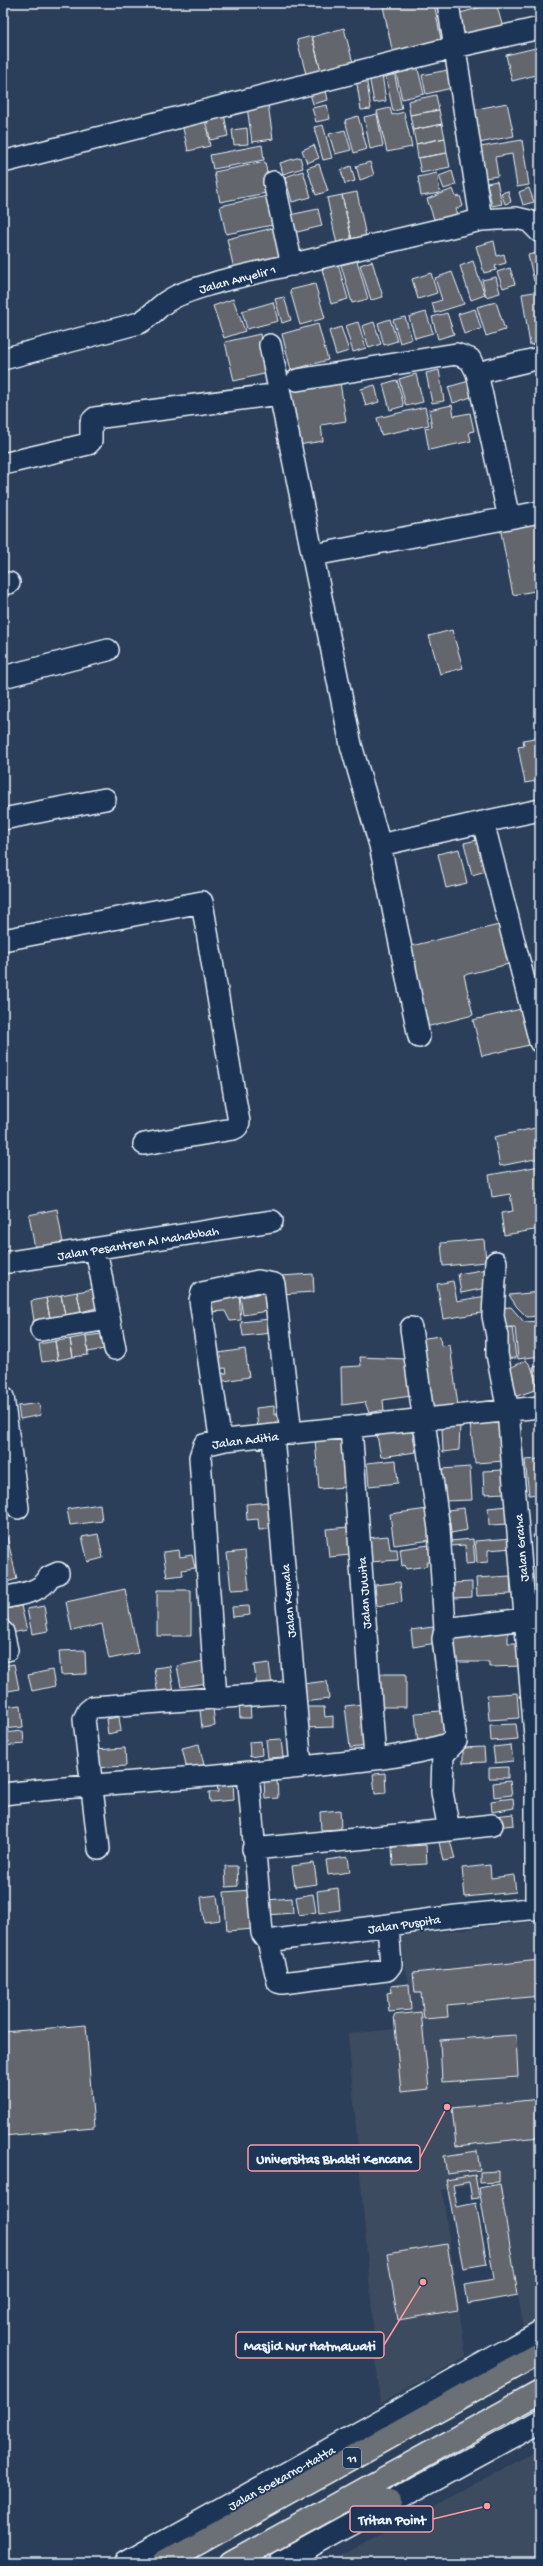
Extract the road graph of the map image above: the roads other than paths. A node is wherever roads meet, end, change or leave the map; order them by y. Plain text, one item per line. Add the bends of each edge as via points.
1 (448, 3) edge
2 (540, 28) edge
3 (455, 47) junction
4 (3, 162) edge
5 (274, 182) dead end
6 (481, 220) junction
7 (540, 232) edge
8 (292, 265) junction
9 (270, 345) dead end
10 (3, 358) edge
11 (540, 358) edge
12 (477, 373) junction
13 (297, 380) dead end
14 (280, 394) junction
15 (3, 464) edge
16 (540, 512) edge
17 (509, 518) junction
18 (314, 555) junction
19 (108, 650) dead end
20 (3, 677) edge
21 (105, 799) dead end
22 (540, 810) edge
23 (3, 819) edge
24 (483, 822) junction
25 (380, 845) junction
26 (3, 940) edge
27 (418, 1037) dead end
28 (540, 1042) edge
29 (144, 1144) dead end
30 (272, 1221) dead end
31 (96, 1249) junction
32 (496, 1262) dead end
33 (3, 1263) edge
34 (109, 1319) junction
35 (411, 1328) dead end
36 (41, 1330) dead end
37 (115, 1349) dead end
38 (3, 1397) edge
39 (540, 1407) edge
40 (508, 1411) junction
41 (424, 1421) junction
42 (351, 1427) junction
43 (282, 1435) junction
44 (225, 1440) junction
45 (18, 1508) dead end
46 (58, 1573) dead end
47 (3, 1598) edge
48 (533, 1618) edge
49 (445, 1629) junction
50 (294, 1692) junction
51 (216, 1699) junction
52 (456, 1741) junction
53 (538, 1748) edge
54 (375, 1759) junction
55 (302, 1767) junction
56 (248, 1773) junction
57 (90, 1785) junction
58 (3, 1794) edge
59 (492, 1825) dead end
60 (538, 1828) edge
61 (448, 1830) junction
62 (99, 1849) dead end
63 (254, 1849) junction
64 (538, 1908) edge
65 (388, 1926) junction
66 (268, 1940) junction
67 (540, 2332) edge
68 (540, 2353) edge
69 (540, 2392) edge
70 (540, 2422) edge
71 (347, 2498) junction
72 (390, 2502) junction
73 (126, 2563) edge
74 (163, 2563) edge
75 (231, 2563) edge
76 (280, 2563) edge

1 - 3 street
2 - 3 street
3 - 4 street
3 - 6 street
5 - 8 street
6 - 7 street, Jalan Anyelir 1 via 516,218 529,221
6 - 8 street, Jalan Anyelir 1
8 - 10 street, Jalan Anyelir 1 via 185,292 166,302 150,317 139,322
9 - 14 street
11 - 12 street
12 - 13 street via 470,359 456,354
12 - 17 street
14 - 15 street via 95,418 91,422 91,441 88,444
14 - 18 street
16 - 17 street
17 - 18 street
18 - 25 street via 352,745
19 - 20 street
21 - 23 street
22 - 24 street
24 - 25 street
24 - 28 street
25 - 27 street
26 - 29 street via 202,902 239,1122 233,1129
30 - 31 street, Jalan Pesantren Al Mahabbah
31 - 33 street, Jalan Pesantren Al Mahabbah
31 - 34 street
32 - 40 street, Jalan Graha via 493,1316
34 - 36 street
34 - 37 street
35 - 41 street
38 - 45 street
39 - 40 street, Jalan Aditia
40 - 41 street, Jalan Aditia
40 - 48 street, Jalan Graha
41 - 42 street, Jalan Aditia
41 - 49 street via 439,1530
42 - 43 street, Jalan Aditia
42 - 54 street, Jalan Juwita
43 - 44 street, Jalan Aditia
43 - 44 street, Jalan Kemala via 274,1284 258,1281 202,1293 200,1300 220,1437
43 - 50 street, Jalan Kemala
44 - 51 street, Jalan Aditia via 204,1445 200,1457
46 - 47 street via 49,1577 47,1583 36,1590
48 - 49 street
48 - 53 street, Jalan Graha
49 - 52 street via 443,1639
50 - 51 street
50 - 55 street, Jalan Kemala
51 - 57 street via 93,1707 84,1719
52 - 54 street via 432,1750
52 - 61 street via 443,1755 442,1792
53 - 60 street, Jalan Graha
54 - 55 street
55 - 56 street
56 - 57 street
56 - 63 street
57 - 58 street
57 - 62 street
59 - 61 street
60 - 64 street, Jalan Graha
61 - 63 street
63 - 66 street via 262,1933
64 - 65 street, Jalan Puspita
65 - 66 street, Jalan Puspita
65 - 66 street via 391,1965 387,1970 282,1984 276,1978
67 - 73 main road, Jalan Soekarno-Hatta
68 - 74 highway, Jalan Soekarno-Hatta / 11
69 - 71 highway, 11
70 - 72 main road
71 - 72 highway
71 - 75 highway, 11
72 - 76 main road

